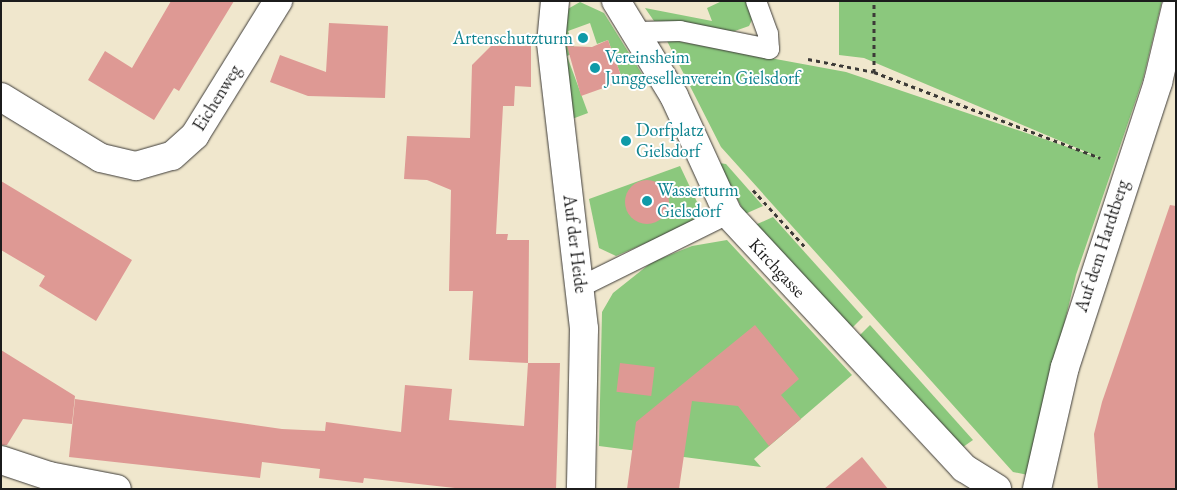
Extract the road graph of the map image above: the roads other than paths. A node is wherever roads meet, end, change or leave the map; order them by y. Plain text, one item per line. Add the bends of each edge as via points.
1 (278, 1) edge
2 (555, 1) edge
3 (616, 1) edge
4 (756, 1) edge
5 (1176, 7) edge
6 (638, 32) junction
7 (1, 97) edge
8 (728, 214) junction
9 (582, 286) junction
10 (1, 460) edge
11 (117, 489) edge
12 (581, 489) edge
13 (997, 489) edge
14 (1037, 489) edge

1 - 7 street, Eichenweg via 195,135 172,156 136,166 101,158
2 - 9 street, Auf der Heide via 551,50
3 - 6 street, Kirchgasse
4 - 6 lane via 768,34 769,49 680,31
5 - 14 street, Auf dem Hardtberg via 1158,82 1065,366
6 - 8 street, Kirchgasse via 674,96
8 - 9 lane
8 - 13 street, Kirchgasse via 964,468
9 - 12 street, Auf der Heide
10 - 11 street via 49,476

